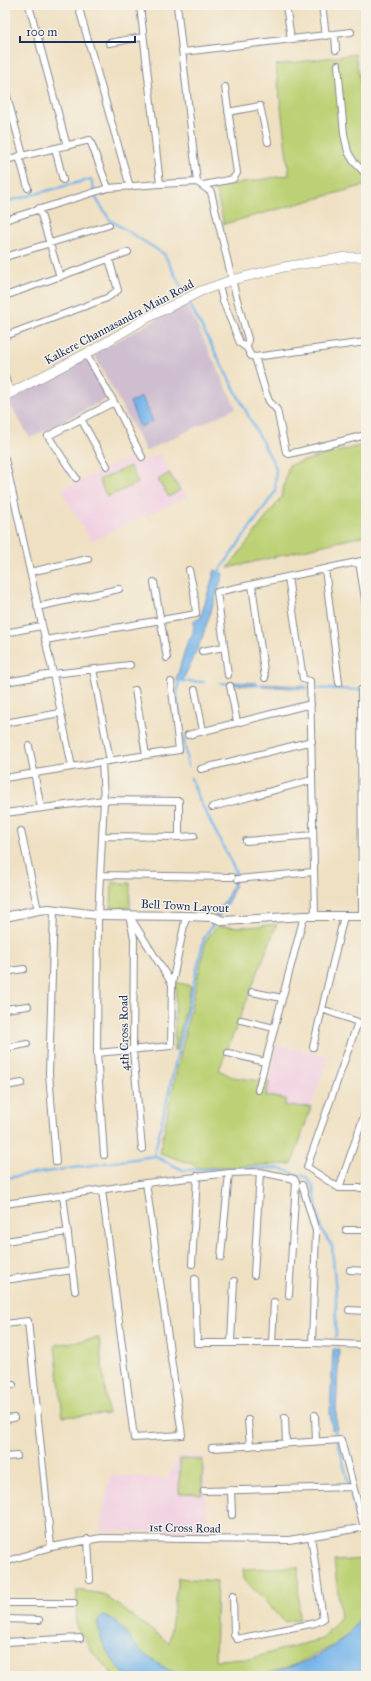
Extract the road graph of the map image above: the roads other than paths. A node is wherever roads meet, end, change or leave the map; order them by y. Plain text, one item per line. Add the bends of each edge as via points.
1 (29, 5) edge
2 (78, 5) edge
3 (140, 5) edge
4 (177, 5) edge
5 (286, 5) edge
6 (323, 5) edge
7 (351, 32) dead end
8 (334, 35) junction
9 (326, 36) junction
10 (143, 37) junction
11 (291, 39) junction
12 (109, 43) dead end
13 (336, 50) dead end
14 (183, 52) junction
15 (338, 65) dead end
16 (225, 87) dead end
17 (5, 89) edge
18 (228, 112) junction
19 (268, 142) dead end
20 (66, 146) junction
21 (55, 148) junction
22 (21, 156) junction
23 (5, 160) edge
24 (366, 174) edge
25 (62, 180) dead end
26 (160, 184) junction
27 (200, 184) junction
28 (130, 187) junction
29 (28, 188) dead end
30 (108, 188) junction
31 (40, 208) junction
32 (5, 220) edge
33 (109, 225) dead end
34 (50, 243) junction
35 (128, 252) dead end
36 (366, 257) edge
37 (5, 258) edge
38 (109, 259) junction
39 (60, 277) junction
40 (232, 280) junction
41 (219, 285) junction
42 (5, 296) edge
43 (5, 336) edge
44 (366, 342) edge
45 (247, 348) junction
46 (86, 354) junction
47 (256, 357) junction
48 (5, 376) edge
49 (8, 395) edge
50 (114, 402) junction
51 (81, 419) junction
52 (366, 435) edge
53 (142, 457) dead end
54 (5, 459) edge
55 (106, 466) dead end
56 (76, 478) dead end
57 (88, 559) dead end
58 (363, 561) edge
59 (325, 569) junction
60 (189, 570) dead end
61 (30, 572) junction
62 (288, 577) junction
63 (154, 582) dead end
64 (252, 585) junction
65 (118, 589) dead end
66 (366, 605) edge
67 (37, 607) junction
68 (161, 620) junction
69 (41, 626) junction
70 (5, 633) edge
71 (46, 640) junction
72 (224, 647) junction
73 (202, 651) dead end
74 (167, 658) dead end
75 (130, 665) dead end
76 (93, 669) junction
77 (53, 674) junction
78 (228, 675) dead end
79 (265, 678) dead end
80 (5, 682) edge
81 (171, 682) dead end
82 (339, 683) dead end
83 (230, 686) dead end
84 (135, 690) dead end
85 (195, 690) dead end
86 (361, 690) dead end
87 (311, 704) junction
88 (60, 713) junction
89 (237, 722) junction
90 (5, 723) edge
91 (202, 731) junction
92 (188, 734) dead end
93 (312, 741) junction
94 (29, 746) dead end
95 (146, 755) junction
96 (110, 761) junction
97 (102, 762) junction
98 (72, 767) junction
99 (201, 769) dead end
100 (34, 774) junction
101 (5, 778) edge
102 (312, 780) junction
103 (104, 800) junction
104 (212, 807) dead end
105 (42, 808) junction
106 (5, 813) edge
107 (21, 831) dead end
108 (313, 835) junction
109 (102, 836) junction
110 (194, 836) dead end
111 (179, 837) junction
112 (246, 841) dead end
113 (313, 872) junction
114 (101, 875) junction
115 (38, 910) junction
116 (54, 910) junction
117 (98, 915) junction
118 (5, 916) edge
119 (128, 916) junction
120 (186, 916) junction
121 (304, 916) junction
122 (315, 916) junction
123 (344, 916) junction
124 (364, 916) edge
125 (24, 969) dead end
126 (5, 972) edge
127 (172, 984) junction
128 (252, 992) dead end
129 (282, 998) junction
130 (28, 1006) dead end
131 (322, 1009) junction
132 (5, 1010) edge
133 (242, 1020) dead end
134 (358, 1022) junction
135 (366, 1025) edge
136 (274, 1028) junction
137 (27, 1044) dead end
138 (312, 1047) dead end
139 (5, 1048) edge
140 (133, 1050) junction
141 (97, 1053) junction
142 (228, 1053) dead end
143 (265, 1062) junction
144 (22, 1083) dead end
145 (5, 1086) edge
146 (258, 1090) dead end
147 (366, 1110) edge
148 (142, 1150) dead end
149 (104, 1155) dead end
150 (56, 1162) dead end
151 (260, 1172) junction
152 (229, 1173) junction
153 (197, 1176) junction
154 (146, 1183) junction
155 (302, 1185) dead end
156 (339, 1188) junction
157 (366, 1188) edge
158 (102, 1190) junction
159 (63, 1195) junction
160 (5, 1204) edge
161 (346, 1230) dead end
162 (366, 1230) edge
163 (68, 1232) junction
164 (5, 1241) edge
165 (221, 1257) dead end
166 (192, 1264) dead end
167 (72, 1270) junction
168 (350, 1270) dead end
169 (366, 1271) edge
170 (254, 1275) dead end
171 (5, 1280) edge
172 (195, 1280) dead end
173 (234, 1281) dead end
174 (75, 1291) dead end
175 (289, 1295) dead end
176 (274, 1302) dead end
177 (349, 1310) dead end
178 (366, 1311) edge
179 (5, 1324) edge
180 (232, 1342) junction
181 (272, 1342) junction
182 (312, 1343) junction
183 (366, 1345) edge
184 (13, 1385) dead end
185 (5, 1386) edge
186 (315, 1415) dead end
187 (285, 1417) dead end
188 (14, 1418) dead end
189 (5, 1419) edge
190 (248, 1420) dead end
191 (316, 1442) junction
192 (286, 1444) junction
193 (250, 1446) junction
194 (212, 1448) dead end
195 (17, 1456) dead end
196 (5, 1457) edge
197 (352, 1487) junction
198 (204, 1490) dead end
199 (231, 1490) junction
200 (232, 1515) dead end
201 (365, 1527) edge
202 (311, 1536) junction
203 (88, 1539) junction
204 (51, 1547) junction
205 (5, 1562) edge
206 (90, 1580) dead end
207 (234, 1595) dead end
208 (5, 1603) edge
209 (74, 1603) dead end
210 (5, 1619) edge
211 (39, 1620) dead end
212 (80, 1638) dead end
213 (5, 1642) edge

1 - 20 street
2 - 28 street
3 - 10 street
4 - 14 street
5 - 11 street
6 - 9 street
7 - 8 street
8 - 9 street
8 - 13 street
9 - 11 street
10 - 12 street
10 - 26 street
11 - 14 street
14 - 27 street
15 - 24 street via 348,152
16 - 18 street
17 - 22 street
18 - 19 street via 260,106
18 - 27 street via 237,173 233,179
20 - 21 street
20 - 30 street via 90,140
21 - 22 street
21 - 25 street
22 - 23 street
22 - 29 street
26 - 27 street
26 - 28 street
27 - 40 street via 211,192
28 - 30 street
30 - 31 street
31 - 32 street
31 - 34 street
33 - 34 street
34 - 37 street
34 - 39 street
35 - 38 street
36 - 40 main road, Kalkere Channasandra Main Road via 347,256 284,267
38 - 39 street
38 - 43 street via 118,290 107,298
39 - 42 street
40 - 41 main road, Kalkere Channasandra Main Road
40 - 45 street via 248,339
41 - 45 street via 240,343
41 - 46 main road, Kalkere Channasandra Main Road via 201,291 145,319
44 - 47 street
45 - 47 street via 251,356
46 - 49 main road, Kalkere Channasandra Main Road
46 - 50 street
47 - 52 street via 269,401 277,410 286,452 289,454
48 - 49 street
50 - 51 street
50 - 53 street
51 - 55 street
51 - 56 street via 48,436
54 - 61 street
57 - 61 street
58 - 59 street
58 - 66 street
59 - 62 street
59 - 82 street
60 - 68 street via 196,614
61 - 67 street
62 - 64 street
62 - 87 street via 303,679 310,681
63 - 68 street
64 - 72 street via 217,592
64 - 79 street
65 - 67 street
67 - 69 street
68 - 71 street
68 - 74 street
69 - 70 street
69 - 71 street
71 - 77 street
72 - 73 street
72 - 78 street
75 - 76 street
76 - 77 street
76 - 96 street
77 - 80 street
77 - 88 street
81 - 95 street via 179,750
83 - 89 street
84 - 95 street
85 - 91 street
86 - 124 street
87 - 89 street
87 - 93 street
88 - 90 street
88 - 98 street
89 - 91 street
91 - 92 street
93 - 99 street
93 - 102 street
94 - 100 street
95 - 96 street
96 - 97 street
97 - 98 street
97 - 103 street
98 - 100 street
100 - 101 street
100 - 105 street
102 - 104 street
102 - 108 street
103 - 105 street
103 - 109 street
103 - 111 street via 179,801
105 - 106 street
107 - 115 street
108 - 112 street
108 - 113 street
109 - 111 street
109 - 114 street
110 - 111 street
113 - 114 street via 235,878
113 - 122 street
114 - 117 street
115 - 116 street, Bell Town Layout
115 - 118 street, Bell Town Layout
116 - 117 street, Bell Town Layout
116 - 150 street via 49,1073
117 - 119 street, Bell Town Layout
117 - 141 street
119 - 120 street, Bell Town Layout
119 - 127 street
119 - 140 street, 4th Cross Road via 134,938
120 - 121 street, Bell Town Layout via 223,920
120 - 127 street
121 - 122 street, Bell Town Layout
121 - 129 street
122 - 123 street, Bell Town Layout
123 - 124 street, Bell Town Layout
123 - 131 street
125 - 126 street
127 - 140 street via 171,1046
128 - 129 street
129 - 136 street
130 - 132 street
131 - 134 street
131 - 138 street
133 - 136 street
134 - 135 street
134 - 156 street via 307,1167
136 - 143 street
137 - 139 street
140 - 141 street
140 - 148 street, 4th Cross Road
141 - 149 street
142 - 143 street
143 - 146 street
144 - 145 street
147 - 156 street
151 - 152 street
151 - 170 street
151 - 175 street via 296,1181
152 - 153 street
152 - 165 street
153 - 154 street
153 - 166 street
154 - 158 street
154 - 158 street via 182,1435 134,1438
155 - 182 street via 316,1231
156 - 157 street
158 - 159 street
159 - 160 street
159 - 163 street
161 - 162 street
163 - 164 street
163 - 167 street
167 - 171 street
167 - 174 street
168 - 169 street
172 - 180 street via 196,1343
173 - 180 street
176 - 181 street
177 - 178 street
179 - 204 street via 28,1321
180 - 181 street
181 - 182 street
182 - 183 street
184 - 185 street
186 - 191 street
187 - 192 street
188 - 189 street
190 - 193 street
191 - 192 street
191 - 197 street via 341,1440
192 - 193 street
193 - 194 street
195 - 196 street
197 - 199 street
197 - 201 street
198 - 199 street
199 - 200 street
201 - 202 street, 1st Cross Road
202 - 203 street, 1st Cross Road via 288,1540
202 - 207 street via 323,1619 315,1623 237,1639 234,1636
203 - 204 street, 1st Cross Road
203 - 206 street
204 - 205 street, 1st Cross Road
208 - 209 street
210 - 211 street
212 - 213 street

